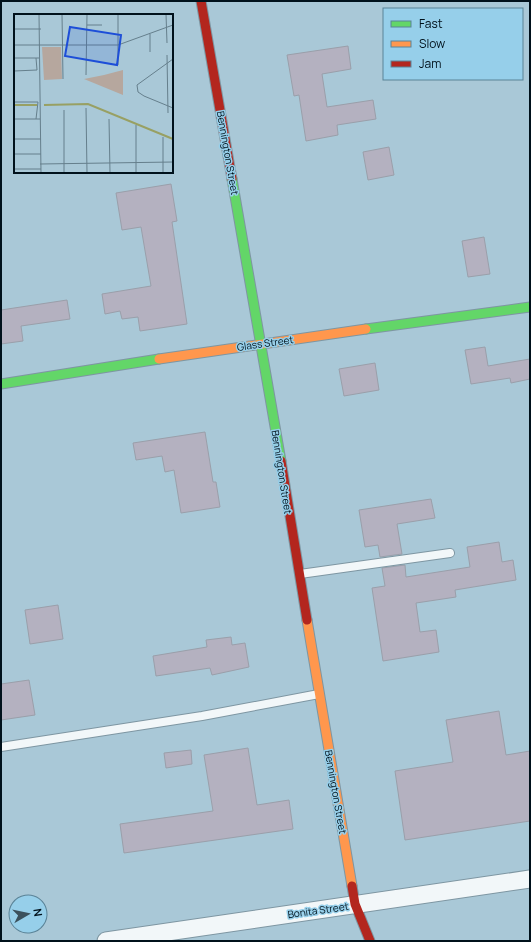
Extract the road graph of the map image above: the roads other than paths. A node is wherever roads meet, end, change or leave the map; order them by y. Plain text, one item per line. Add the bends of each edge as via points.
1 (201, 1) edge
2 (530, 307) edge
3 (261, 343) junction
4 (1, 384) edge
5 (450, 553) dead end
6 (300, 574) junction
7 (320, 694) junction
8 (1, 747) edge
9 (530, 879) edge
10 (355, 904) junction
11 (106, 941) edge
12 (370, 941) edge

1 - 3 street, Bennington Street
2 - 3 street, Glass Street
3 - 4 street, Glass Street
3 - 6 street, Bennington Street
5 - 6 lane
6 - 7 street, Bennington Street
7 - 8 lane via 202,716
7 - 10 street, Bennington Street
9 - 10 street, Bonita Street
10 - 11 street, Bonita Street
10 - 12 street, Bennington Street

